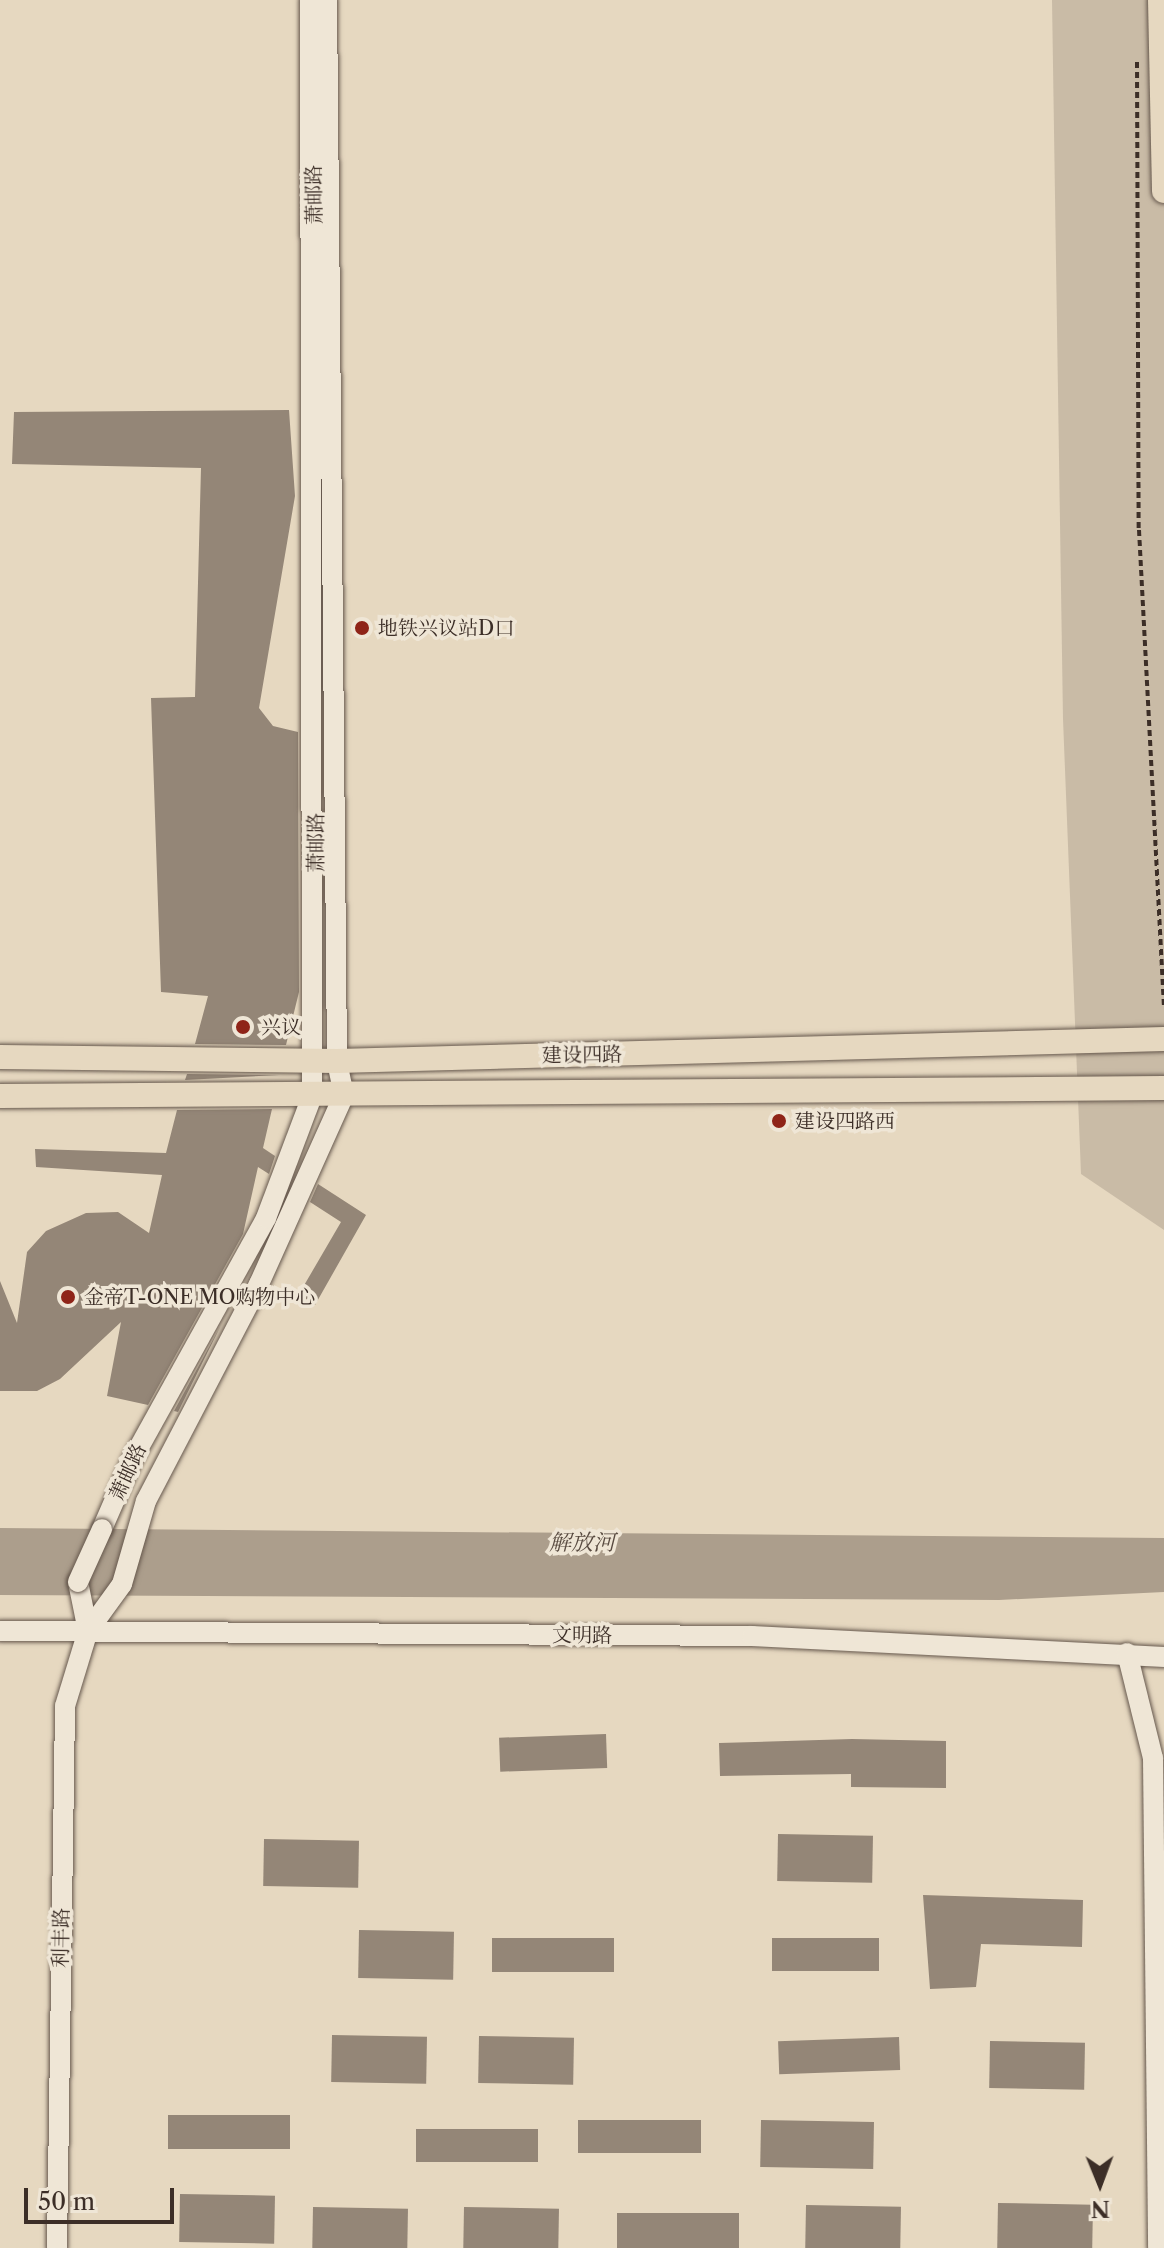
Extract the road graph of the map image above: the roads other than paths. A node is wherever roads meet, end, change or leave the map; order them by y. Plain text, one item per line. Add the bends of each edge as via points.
1 (310, 0) edge
2 (327, 0) edge
3 (1160, 0) edge
4 (1164, 191) edge
5 (1164, 1039) edge
6 (0, 1057) edge
7 (326, 1061) junction
8 (1164, 1088) edge
9 (344, 1095) junction
10 (0, 1096) edge
11 (312, 1096) junction
12 (0, 1631) edge
13 (88, 1631) junction
14 (1127, 1653) junction
15 (1162, 1657) edge
16 (57, 2248) edge
17 (1158, 2248) edge

1 - 7 street, 萧邮路
2 - 7 street, 萧邮路 via 333,624
3 - 4 main road
5 - 7 main road, 建设四路
6 - 7 main road, 建设四路
7 - 9 street
7 - 11 street, 萧邮路
8 - 9 main road, 建设四路
9 - 11 main road, 建设四路
9 - 13 street via 138,1530 122,1584
10 - 11 main road, 建设四路
11 - 13 street, 萧邮路, bridge via 266,1218 132,1460 78,1582
12 - 13 street, 文明路
13 - 14 street, 文明路 via 752,1636
13 - 16 street, 利丰路 via 65,1706
14 - 15 street, 文明路
14 - 17 street via 1153,1758

